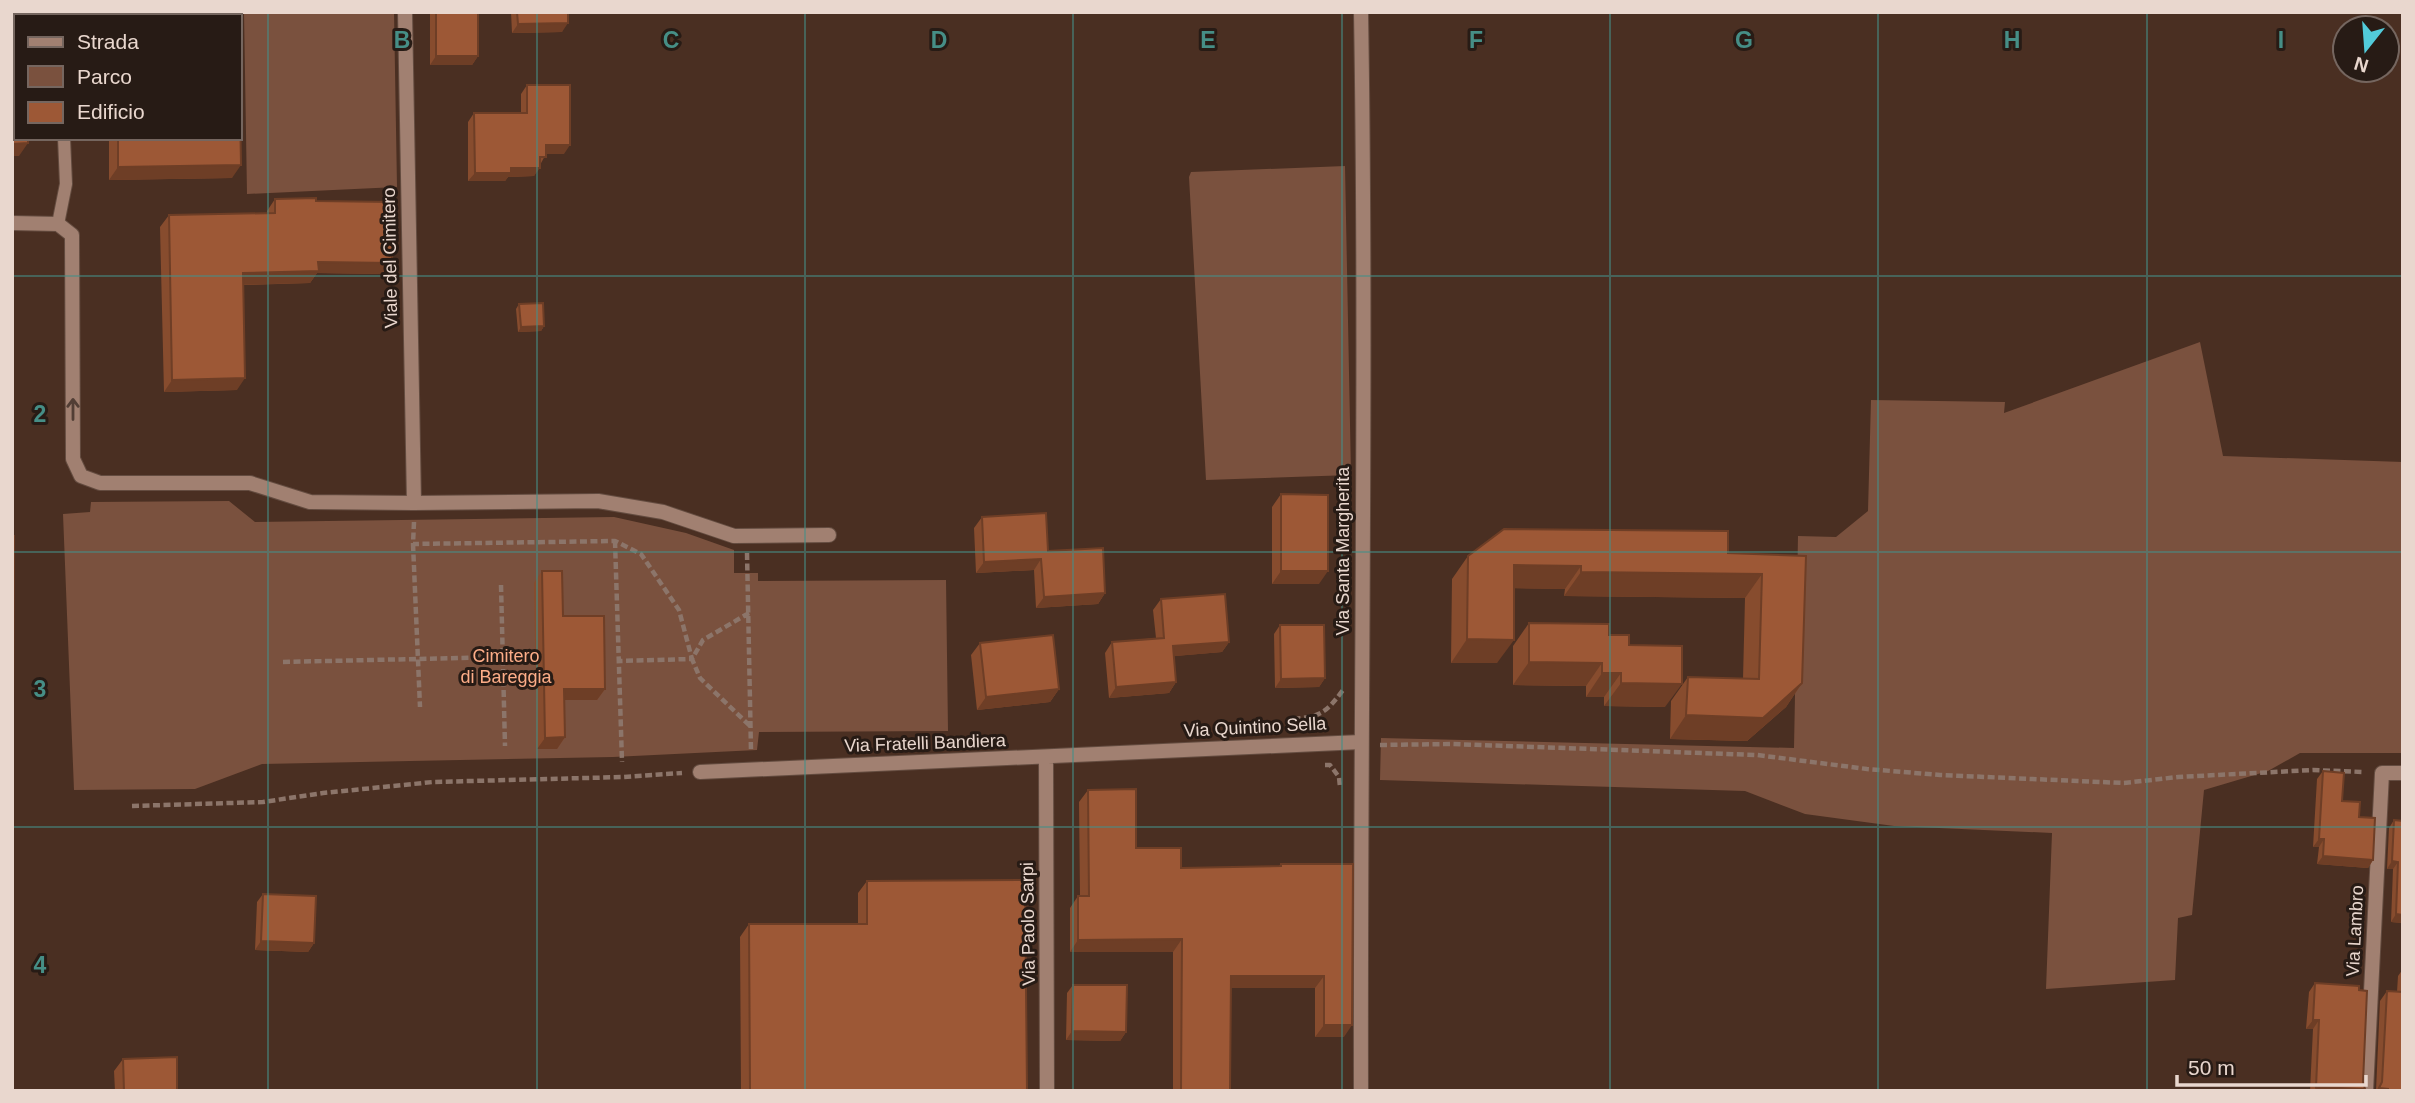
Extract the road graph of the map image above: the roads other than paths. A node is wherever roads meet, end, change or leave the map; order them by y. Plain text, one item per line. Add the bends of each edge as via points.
1 (405, 12) edge
2 (1361, 12) edge
3 (64, 140) edge
4 (19, 223) edge
5 (58, 224) junction
6 (414, 503) junction
7 (829, 535) dead end
8 (1368, 743) junction
9 (1151, 752) joint
10 (1046, 757) junction
11 (700, 772) road end
12 (2403, 773) edge
13 (1047, 1091) edge
14 (1361, 1091) edge
15 (2366, 1091) edge

1 - 6 street, Viale del Cimitero
2 - 8 street, Via Santa Margherita
3 - 5 lane via 66,184
4 - 5 street
6 -> 5 street via 310,502 250,484 100,483 81,476 73,459 72,235
6 - 7 street via 597,501 663,512 734,536
8 - 9 street, Via Quintino Sella
8 - 14 street, Via Santa Margherita
9 - 10 street, Via Fratelli Bandiera
10 - 11 street, Via Fratelli Bandiera
10 - 13 street, Via Paolo Sarpi
12 - 15 street, Via Lambro via 2382,773

